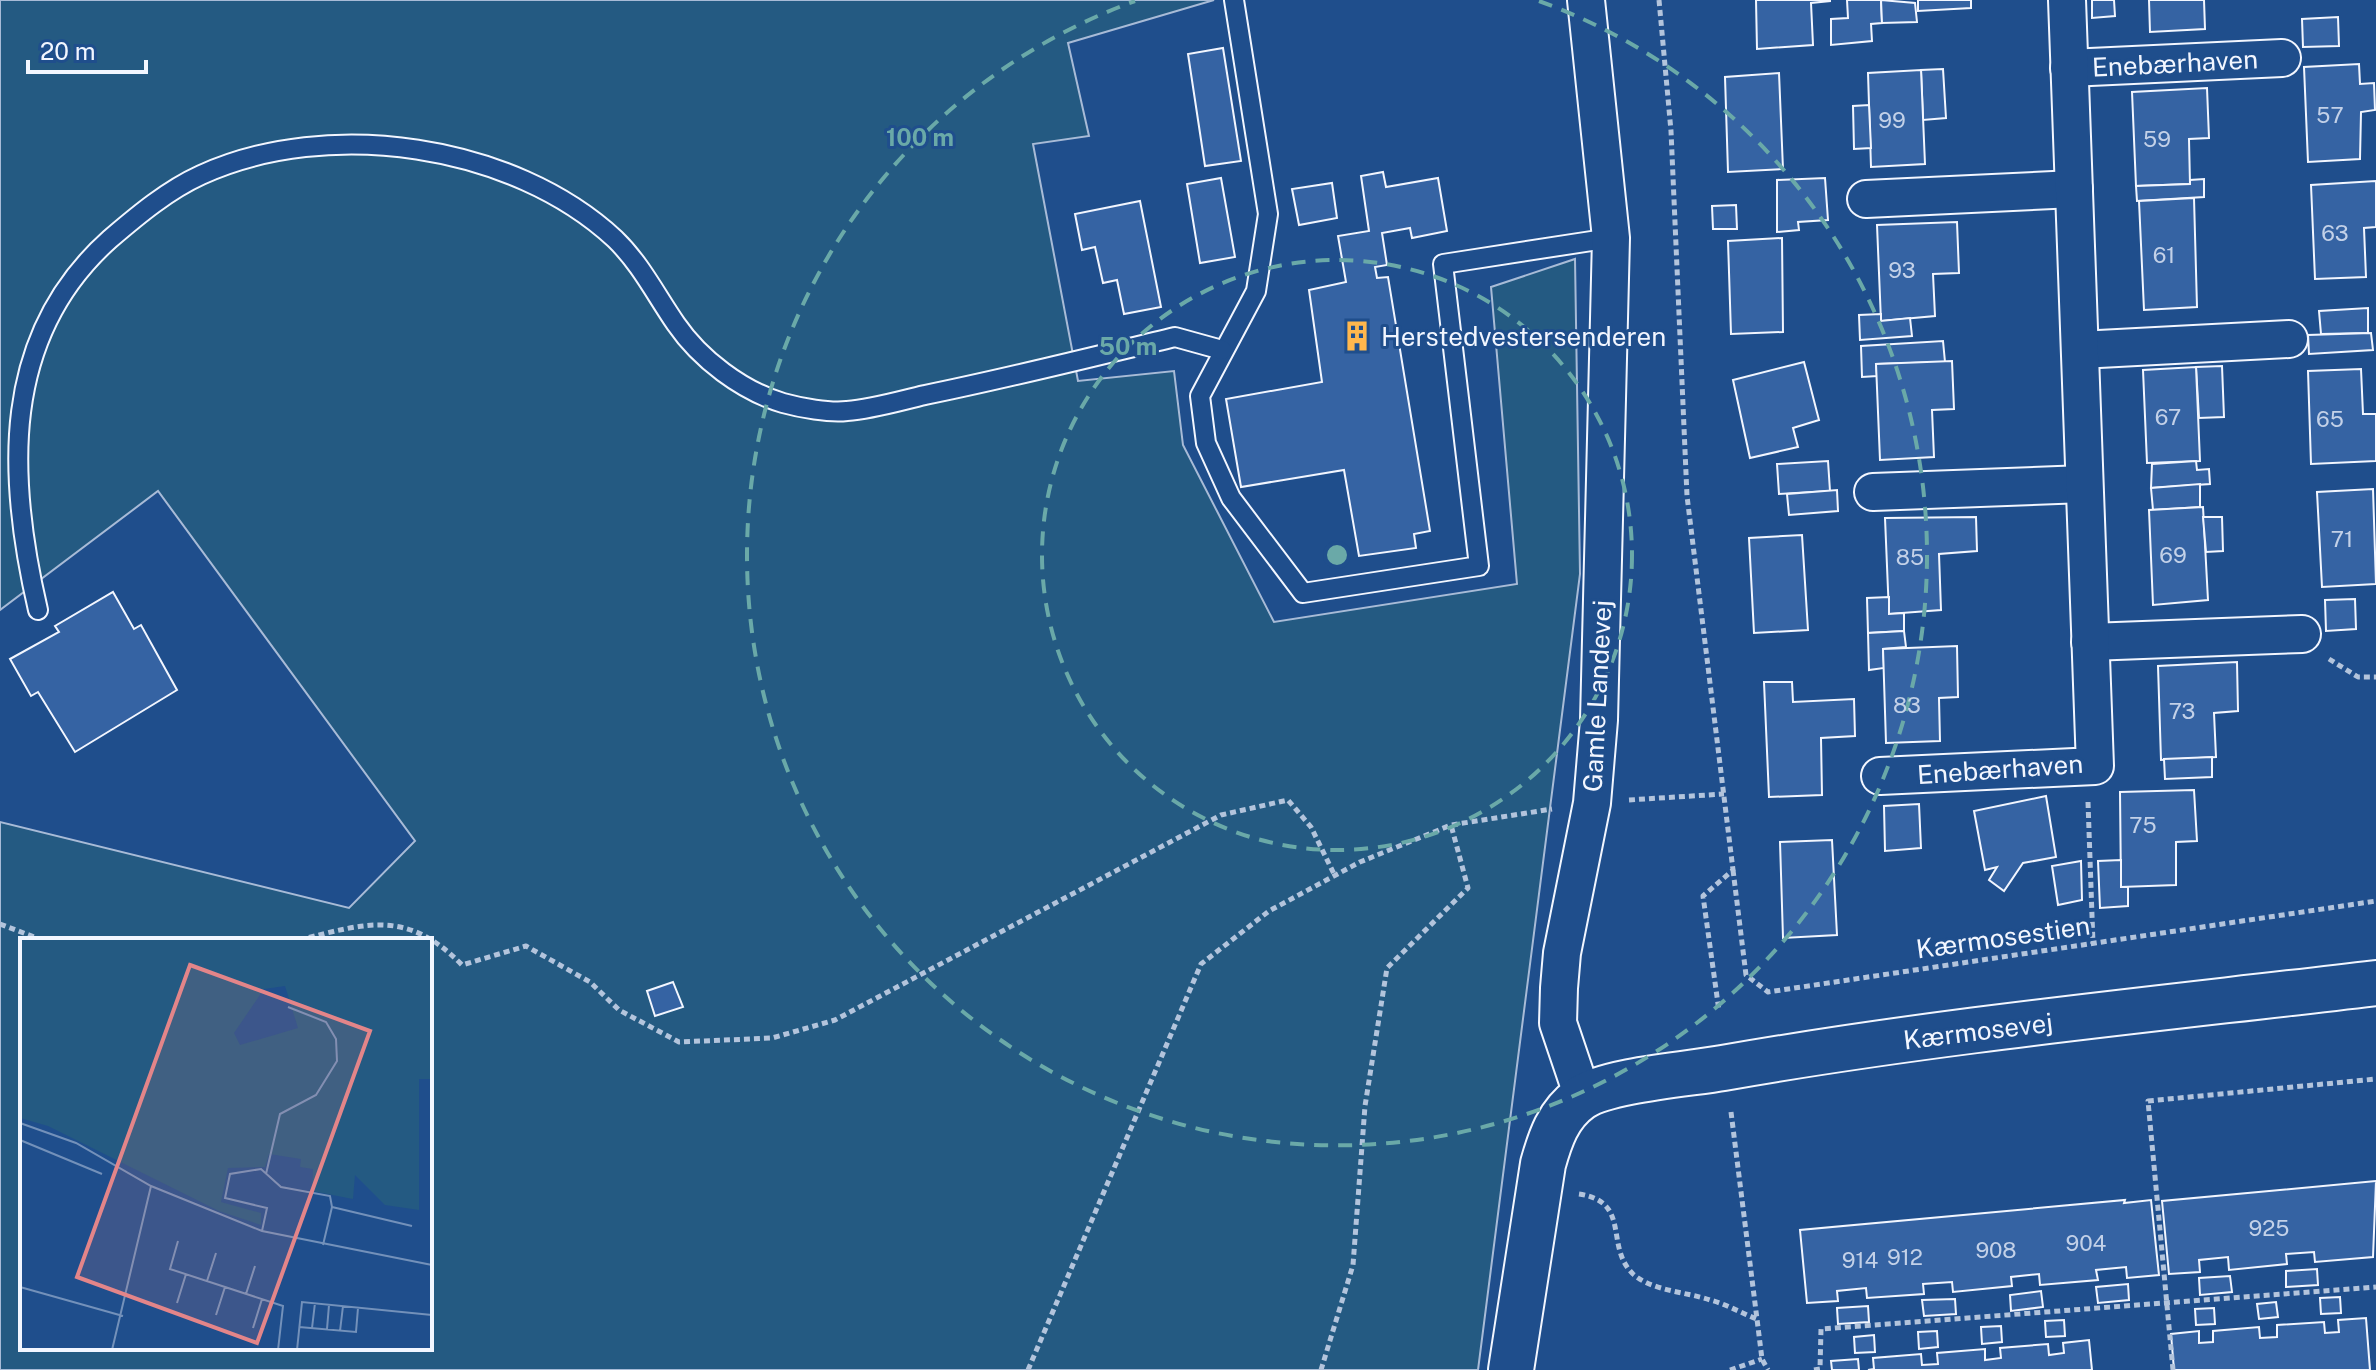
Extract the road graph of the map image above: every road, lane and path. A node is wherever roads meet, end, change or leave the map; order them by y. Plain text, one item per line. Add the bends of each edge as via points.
1 (1234, 0) edge
2 (1586, 0) edge
3 (1659, 0) edge
4 (2067, 0) edge
5 (2282, 58) dead end
6 (2069, 68) junction
7 (2074, 189) junction
8 (1866, 199) dead end
9 (1611, 238) junction
10 (2289, 339) dead end
11 (1222, 350) junction
12 (2080, 350) junction
13 (2084, 484) junction
14 (1873, 492) dead end
15 (38, 610) dead end
16 (2302, 634) joint
17 (2090, 642) junction
18 (2376, 677) edge
19 (2087, 766) junction
20 (1880, 776) dead end
21 (1724, 794) junction
22 (1592, 803) junction
23 (1451, 825) junction
24 (1733, 870) junction
25 (1335, 876) junction
26 (2376, 901) edge
27 (0, 924) edge
28 (37, 938) edge
29 (307, 938) edge
30 (430, 938) edge
31 (432, 939) edge
32 (2093, 944) junction
33 (2376, 983) edge
34 (1719, 1011) dead end
35 (2376, 1079) edge
36 (1583, 1097) junction
37 (1731, 1112) dead end
38 (1538, 1188) junction
39 (2376, 1287) edge
40 (2167, 1304) junction
41 (1757, 1319) junction
42 (1762, 1359) junction
43 (1028, 1370) edge
44 (1321, 1370) edge
45 (1511, 1370) edge
46 (1730, 1370) edge
47 (1768, 1370) edge
48 (1814, 1370) edge
49 (2173, 1370) edge

1 - 11 lane via 1268,214 1256,291
2 - 9 street, Gamle Landevej
3 - 21 path, Kærmosestien via 1671,131 1687,496
4 - 6 street, Enebærhaven
5 - 6 street, Enebærhaven
6 - 7 street, Enebærhaven
7 - 8 street
7 - 12 street, Enebærhaven
9 - 11 lane via 1443,264 1479,566 1303,593 1231,498 1206,443 1200,396
9 - 22 street, Gamle Landevej via 1599,720
10 - 12 street
11 - 15 lane via 1175,337 843,412 783,403 728,378 679,329 614,239 565,203 498,170 434,152 362,142 281,149 201,175 142,210 82,264 47,319 27,367 20,424 19,496
12 - 13 street, Enebærhaven
13 - 14 street
13 - 17 street, Enebærhaven
16 - 17 street
16 - 18 path via 2358,677
17 - 19 street, Enebærhaven via 2095,766
19 - 20 street, Enebærhaven
19 - 32 path
21 - 22 path
21 - 24 path, Kærmosestien
22 - 23 path
22 - 36 street, Gamle Landevej via 1559,988 1558,1023
23 - 25 path
23 - 44 path via 1468,888 1387,968 1365,1106 1353,1265
24 - 32 path, Kærmosestien via 1746,975 1768,992
24 - 34 path via 1703,896
25 - 31 path via 1311,827 1288,800 1221,815 835,1020 772,1038 679,1042 619,1010 590,982 526,946 462,965
25 - 43 path via 1269,911 1201,964
26 - 32 path, Kærmosestien
27 - 28 path
29 - 30 path via 369,922 400,924
33 - 36 street, Kærmosevej via 1842,1047 1628,1084
35 - 40 path via 2148,1101
36 - 38 street via 1563,1114 1550,1138
37 - 41 path
38 - 41 path via 1599,1197 1608,1205 1626,1265 1646,1283 1713,1300
38 - 45 street
39 - 40 path
40 - 48 path via 1821,1329 1820,1369
40 - 49 path
41 - 42 path
42 - 46 path
42 - 47 path

